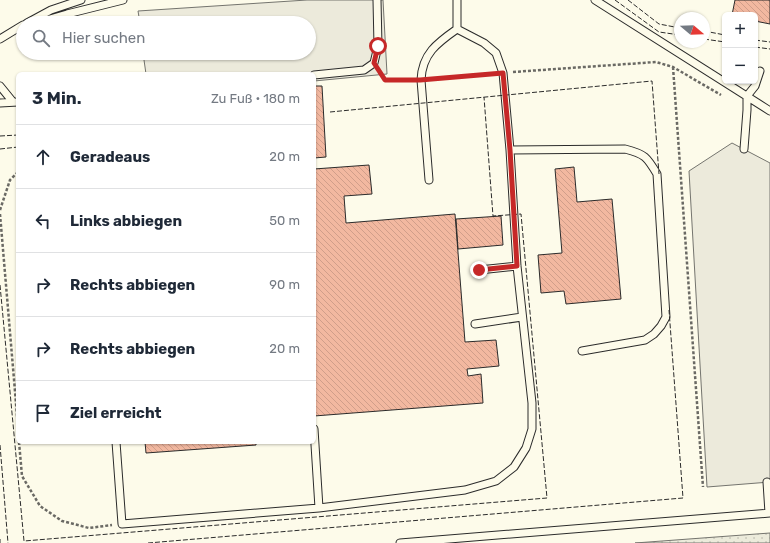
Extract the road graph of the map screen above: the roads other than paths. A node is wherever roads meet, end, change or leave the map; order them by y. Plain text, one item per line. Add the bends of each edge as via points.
1 (81, 0) edge
2 (123, 0) edge
3 (377, 0) edge
4 (457, 0) edge
5 (596, 0) edge
6 (40, 16) edge
7 (60, 16) edge
8 (16, 29) edge
9 (457, 29) junction
10 (0, 39) edge
11 (760, 71) dead end
12 (316, 75) edge
13 (0, 86) edge
14 (747, 96) junction
15 (16, 102) edge
16 (0, 103) edge
17 (770, 111) edge
18 (510, 150) junction
19 (744, 150) dead end
20 (429, 180) dead end
21 (517, 266) junction
22 (479, 270) dead end
23 (522, 317) junction
24 (475, 324) dead end
25 (582, 351) dead end
26 (116, 444) edge
27 (315, 444) edge
28 (767, 482) dead end
29 (319, 508) junction
30 (770, 513) edge
31 (400, 543) edge

1 - 6 lane
2 - 7 lane
3 - 12 lane via 378,46 374,63 364,70
4 - 9 lane
5 - 14 lane
8 - 10 lane
9 - 18 lane via 484,43 496,53 503,73
9 - 20 lane via 435,46 421,69
11 - 14 lane via 755,86
13 - 15 lane
14 - 17 lane
14 - 19 lane
15 - 16 lane
18 - 21 lane
18 - 25 lane via 625,149 637,152 648,159 657,174 666,318 654,334 645,340
21 - 22 lane
21 - 23 lane
23 - 24 lane
23 - 29 lane via 532,403 532,428 526,448 514,467 496,480 465,490
26 - 29 lane via 122,524
27 - 29 lane
28 - 30 lane
30 - 31 lane

